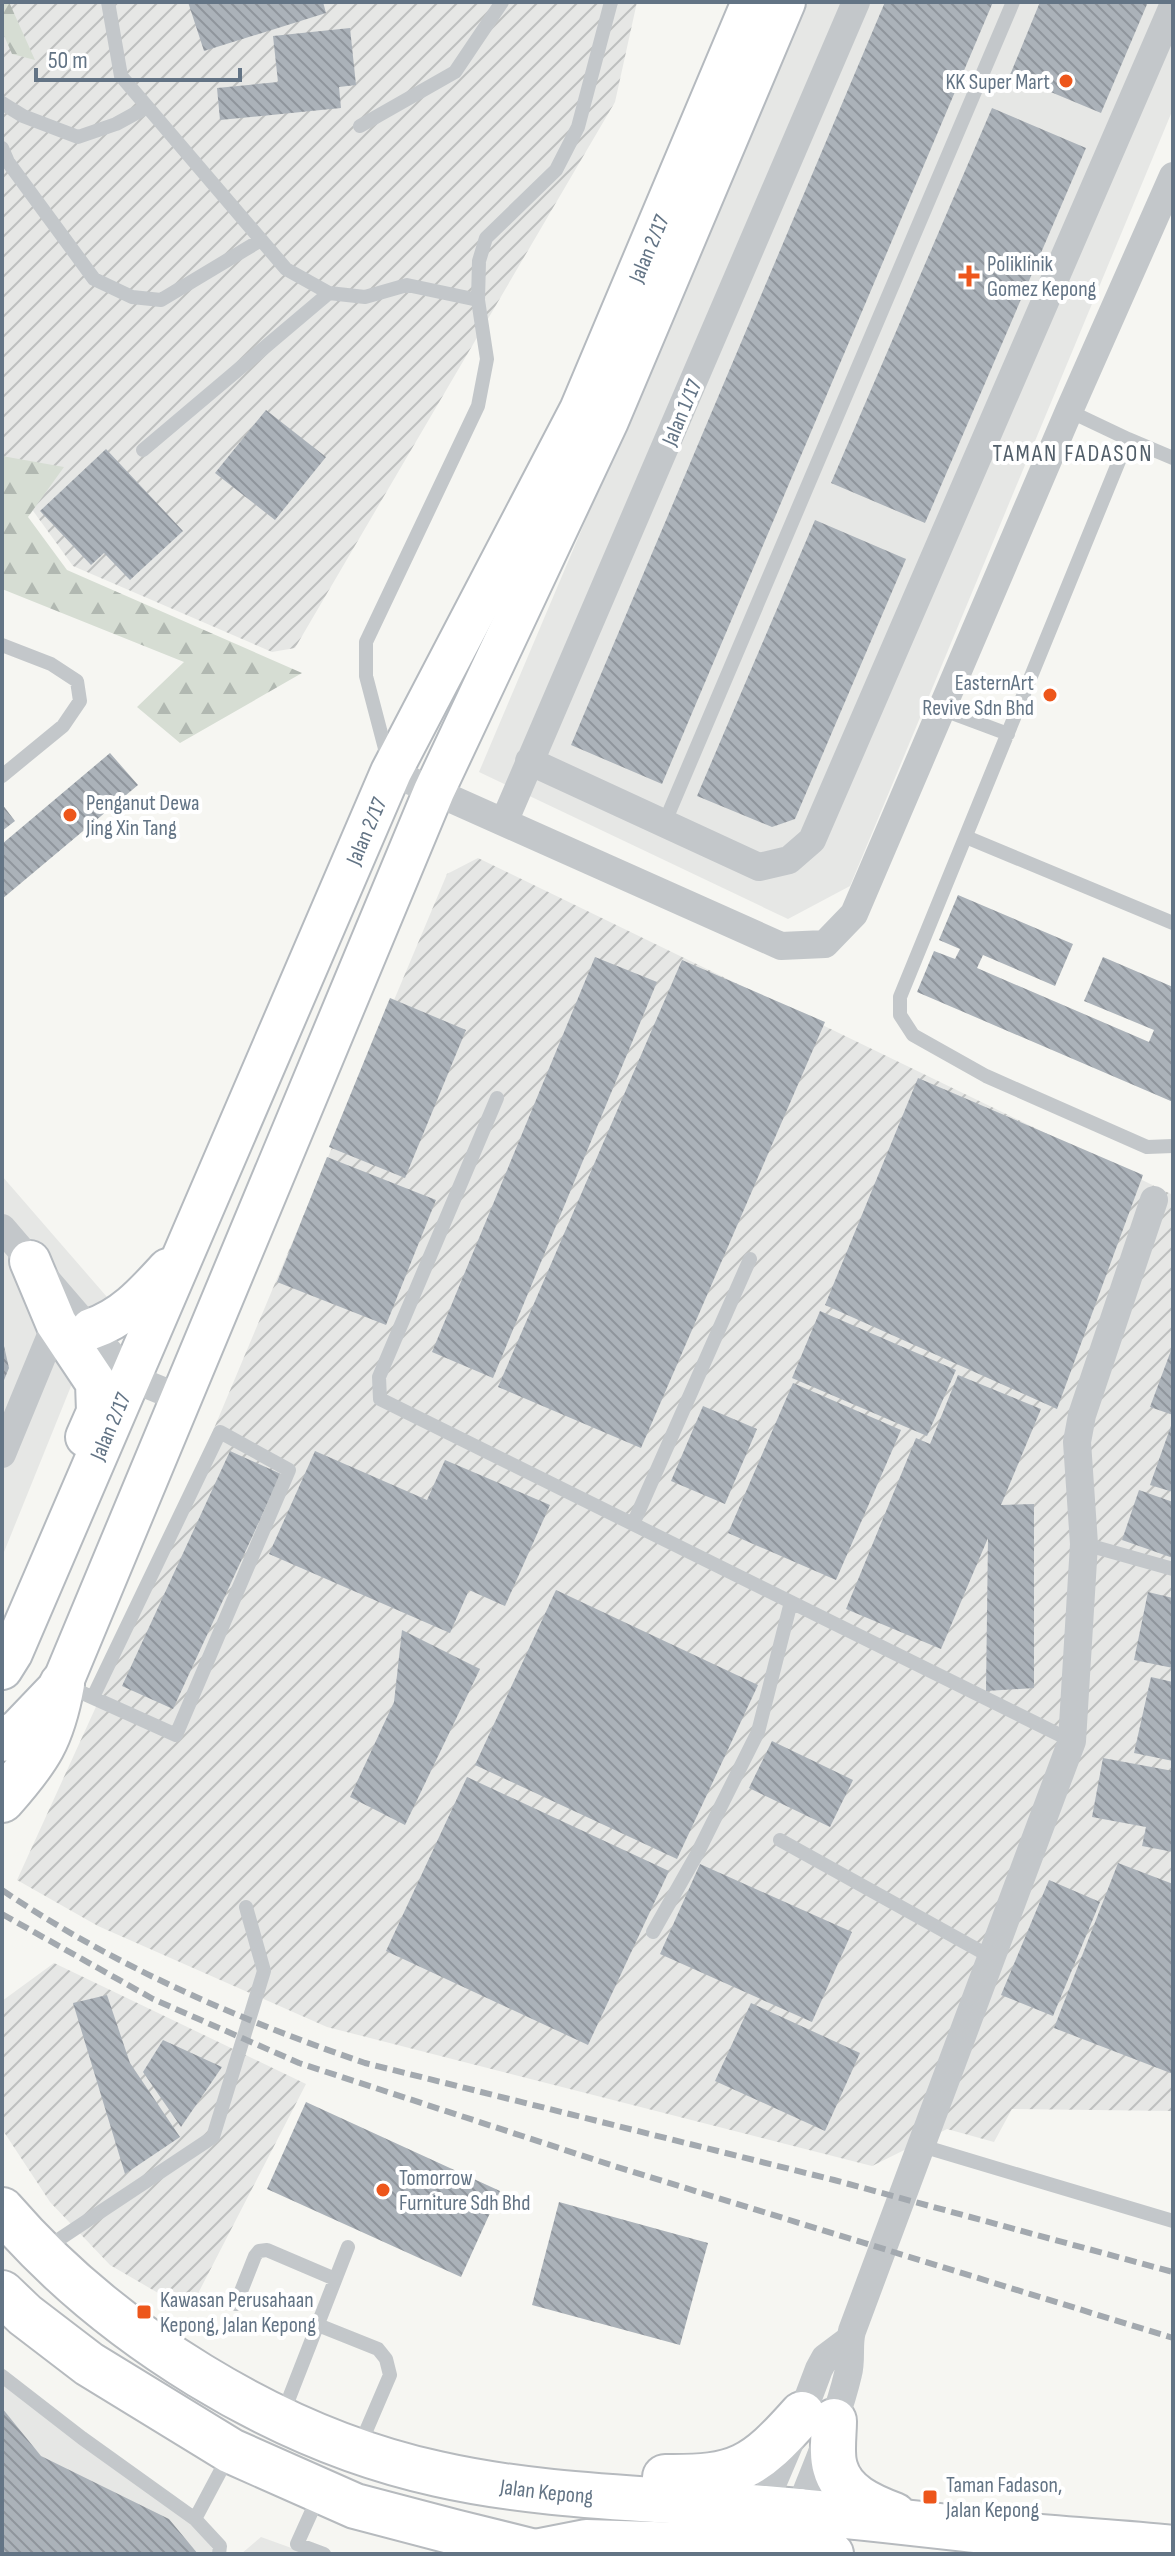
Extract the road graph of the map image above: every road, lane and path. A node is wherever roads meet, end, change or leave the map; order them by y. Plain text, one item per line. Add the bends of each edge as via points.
1 (108, 2) edge
2 (502, 2) edge
3 (611, 2) edge
4 (752, 2) edge
5 (785, 2) edge
6 (856, 2) edge
7 (1013, 2) edge
8 (1173, 6) edge
9 (2, 103) edge
10 (147, 107) junction
11 (360, 126) dead end
12 (2, 148) edge
13 (1173, 176) edge
14 (261, 240) junction
15 (329, 293) junction
16 (478, 300) junction
17 (1069, 411) junction
18 (1128, 439) junction
19 (143, 450) dead end
20 (1173, 458) edge
21 (2, 645) edge
22 (941, 709) junction
23 (1008, 734) junction
24 (529, 761) junction
25 (391, 772) junction
26 (2, 776) edge
27 (434, 791) junction
28 (504, 822) junction
29 (664, 824) junction
30 (966, 837) junction
31 (1173, 923) edge
32 (497, 1098) dead end
33 (1173, 1146) edge
34 (1154, 1200) dead end
35 (2, 1228) edge
36 (189, 1245) junction
37 (750, 1259) dead end
38 (30, 1261) joint
39 (74, 1326) junction
40 (131, 1378) junction
41 (180, 1398) junction
42 (2, 1454) edge
43 (78, 1497) junction
44 (633, 1524) junction
45 (1084, 1544) junction
46 (1173, 1569) edge
47 (791, 1602) junction
48 (2, 1669) edge
49 (77, 1690) junction
50 (2, 1741) edge
51 (1072, 1741) junction
52 (2, 1800) edge
53 (780, 1840) dead end
54 (246, 1907) dead end
55 (653, 1932) dead end
56 (991, 1957) junction
57 (925, 2137) junction
58 (2, 2210) edge
59 (1173, 2221) edge
60 (348, 2247) dead end
61 (42, 2251) junction
62 (335, 2279) junction
63 (10, 2302) edge
64 (236, 2304) dead end
65 (318, 2325) junction
66 (2, 2376) edge
67 (818, 2418) junction
68 (281, 2420) junction
69 (231, 2451) junction
70 (357, 2452) junction
71 (544, 2490) junction
72 (321, 2491) junction
73 (780, 2517) junction
74 (195, 2519) junction
75 (908, 2521) junction
76 (1173, 2548) edge
77 (292, 2549) edge
78 (529, 2552) edge
79 (219, 2554) edge
80 (324, 2554) edge
81 (831, 2554) edge

1 - 10 lane via 121,76
2 - 11 lane via 455,72
3 - 16 lane via 578,127 556,170 486,238
4 - 25 street, Jalan 2/17 via 580,410
5 - 27 street, Jalan 2/17 via 608,421
6 - 24 street, Jalan 1/17
7 - 29 lane
8 - 29 street via 812,840 789,860 759,867
9 - 10 lane via 78,137
10 - 14 lane
12 - 14 lane via 94,279 132,297 161,300
13 - 17 street
14 - 15 lane via 286,269
15 - 16 lane via 365,297 407,285
15 - 19 lane
16 - 25 lane via 487,359 478,406 366,642 366,676
17 - 18 lane
17 - 22 street
18 - 20 lane
18 - 23 lane
21 - 26 lane via 51,664 77,681 80,701 63,726
22 - 23 lane
22 - 28 street via 854,914 825,944 781,946
23 - 30 lane
24 - 28 street, Jalan 1/17
24 - 29 street
25 - 27 street
25 - 36 street, Jalan 2/17
27 - 28 street
27 - 41 street, Jalan 2/17
30 - 31 lane
30 - 33 lane via 900,997 900,1015 913,1035 986,1076 1147,1147
32 - 44 lane via 379,1377 380,1399
34 - 45 street via 1082,1415 1077,1442
35 - 38 street
36 - 39 street via 124,1313 107,1324
36 - 40 street, Jalan 2/17
37 - 44 lane
38 - 39 street
39 - 40 street
39 - 42 street
39 - 43 street via 96,1383 97,1412 75,1465
40 - 41 street
40 - 43 street, Jalan 2/17
41 - 49 street, Jalan 2/17
43 - 48 street, Jalan 2/17
44 - 47 lane
45 - 46 lane
45 - 51 street
47 - 51 lane
47 - 55 lane via 758,1732
49 - 49 lane via 176,1735 289,1470 220,1432
49 - 50 street, Jalan 2/17
49 - 52 main road via 29,1769
51 - 56 street
53 - 56 lane
54 - 61 lane via 264,1971 213,2137
56 - 57 street
57 - 59 lane via 951,2155
57 - 67 street via 849,2340 848,2375
58 - 61 main road, Jalan Kepong
60 - 62 lane
61 - 68 main road, Jalan Kepong via 95,2301 150,2342
62 - 64 lane via 259,2251
62 - 65 lane
63 - 69 main road via 89,2364
65 - 68 lane
65 - 70 lane via 378,2349 386,2359 390,2375
66 - 74 lane
67 - 71 main road via 729,2473 628,2477
67 - 73 street
67 - 75 main road via 843,2482 866,2504
68 - 70 main road, Jalan Kepong
69 - 72 main road
69 - 74 lane
70 - 71 main road, Jalan Kepong via 438,2474
71 - 73 main road, Jalan Kepong
72 - 77 lane
72 - 78 main road via 355,2506
73 - 75 main road, Jalan Kepong
73 - 78 main road via 746,2544 586,2542
73 - 81 main road via 797,2543
74 - 79 lane via 220,2546
75 - 76 main road, Jalan Kepong
77 - 80 lane

